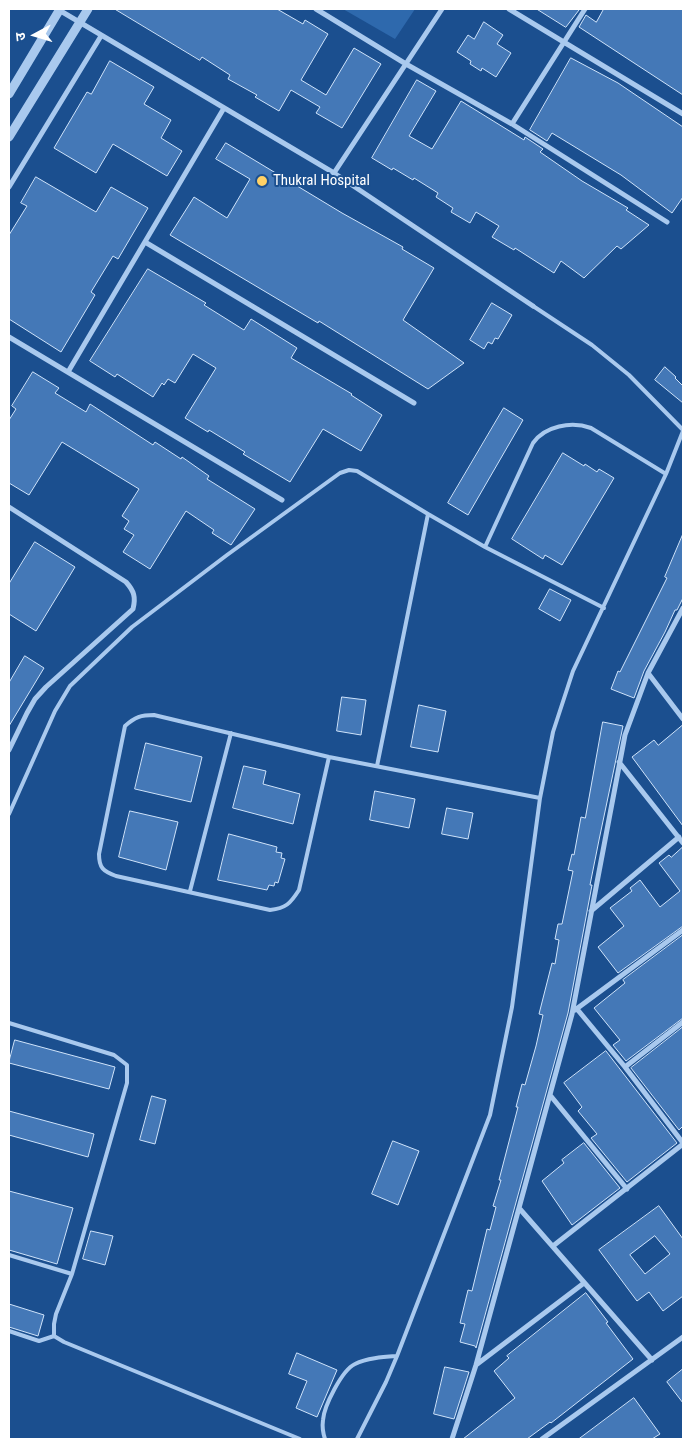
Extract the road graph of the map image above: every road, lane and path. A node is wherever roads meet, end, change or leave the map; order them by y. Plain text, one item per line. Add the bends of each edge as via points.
1 (88, 9) edge
2 (316, 9) edge
3 (442, 9) edge
4 (509, 9) edge
5 (585, 9) edge
6 (59, 10) edge
7 (80, 23) junction
8 (101, 36) junction
9 (564, 41) junction
10 (406, 64) junction
11 (9, 94) edge
12 (224, 108) junction
13 (683, 114) edge
14 (512, 124) junction
15 (9, 137) edge
16 (334, 173) junction
17 (9, 187) edge
18 (667, 222) dead end
19 (145, 242) junction
20 (534, 306) joint
21 (9, 337) edge
22 (68, 372) junction
23 (414, 403) dead end
24 (683, 431) edge
25 (666, 474) junction
26 (282, 500) dead end
27 (9, 506) edge
28 (428, 514) junction
29 (484, 547) junction
30 (604, 608) junction
31 (683, 608) edge
32 (648, 673) junction
33 (683, 719) edge
34 (230, 734) junction
35 (9, 750) edge
36 (329, 757) junction
37 (619, 762) junction
38 (377, 766) junction
39 (540, 798) junction
40 (9, 814) edge
41 (679, 837) junction
42 (683, 843) edge
43 (190, 891) junction
44 (590, 912) junction
45 (682, 933) edge
46 (577, 1009) junction
47 (572, 1014) junction
48 (683, 1022) edge
49 (9, 1023) edge
50 (625, 1067) junction
51 (550, 1095) junction
52 (683, 1144) edge
53 (627, 1189) junction
54 (520, 1208) junction
55 (553, 1246) junction
56 (9, 1255) edge
57 (72, 1274) junction
58 (584, 1283) junction
59 (9, 1331) edge
60 (54, 1336) junction
61 (683, 1337) edge
62 (397, 1356) junction
63 (652, 1360) junction
64 (476, 1365) junction
65 (300, 1439) edge
66 (325, 1439) edge
67 (357, 1439) edge
68 (452, 1439) edge
69 (542, 1439) edge

1 - 7 street
2 - 10 street
3 - 10 street
4 - 9 street
5 - 9 street
6 - 7 street
6 - 11 street
7 - 8 street
7 - 15 street
8 - 12 street
8 - 17 street
9 - 13 street
9 - 14 street
10 - 14 street
10 - 16 street
12 - 16 street
12 - 19 street
14 - 18 street
16 - 20 street
19 - 22 street
19 - 23 street
20 - 24 lane via 592,344 629,375
21 - 22 street
22 - 26 street
24 - 25 lane
25 - 29 lane via 590,428 576,424 550,430 538,436 533,443
25 - 30 lane
27 - 35 street via 126,582 136,599 133,609 35,699
28 - 29 lane
28 - 38 lane
28 - 40 lane via 357,472 348,470 227,554 132,628 70,686
29 - 30 lane
30 - 39 lane via 573,671 552,732
31 - 32 street
32 - 33 street
32 - 37 street via 625,735
34 - 36 lane
34 - 43 lane
34 - 43 lane via 154,715 142,715 125,726 99,865 104,872 116,876
36 - 38 lane
36 - 43 lane via 298,890 292,901 282,908 270,910
37 - 41 street
37 - 44 street
38 - 39 lane
39 - 62 lane via 512,1007 490,1115
41 - 42 street
41 - 44 street
44 - 47 street
45 - 46 street
46 - 47 street
46 - 50 street
47 - 51 street
48 - 50 street
49 - 57 lane via 114,1055 127,1065 127,1083
50 - 52 street
51 - 53 street
51 - 54 street
52 - 53 street
53 - 55 street
54 - 55 street
54 - 64 street
55 - 58 street
56 - 57 lane
57 - 60 lane via 56,1314
58 - 63 street
58 - 64 street
59 - 60 lane via 39,1341
60 - 65 lane
61 - 63 street
62 - 66 lane via 363,1361 347,1369 324,1415 322,1428
62 - 67 lane
63 - 69 street
64 - 68 street

